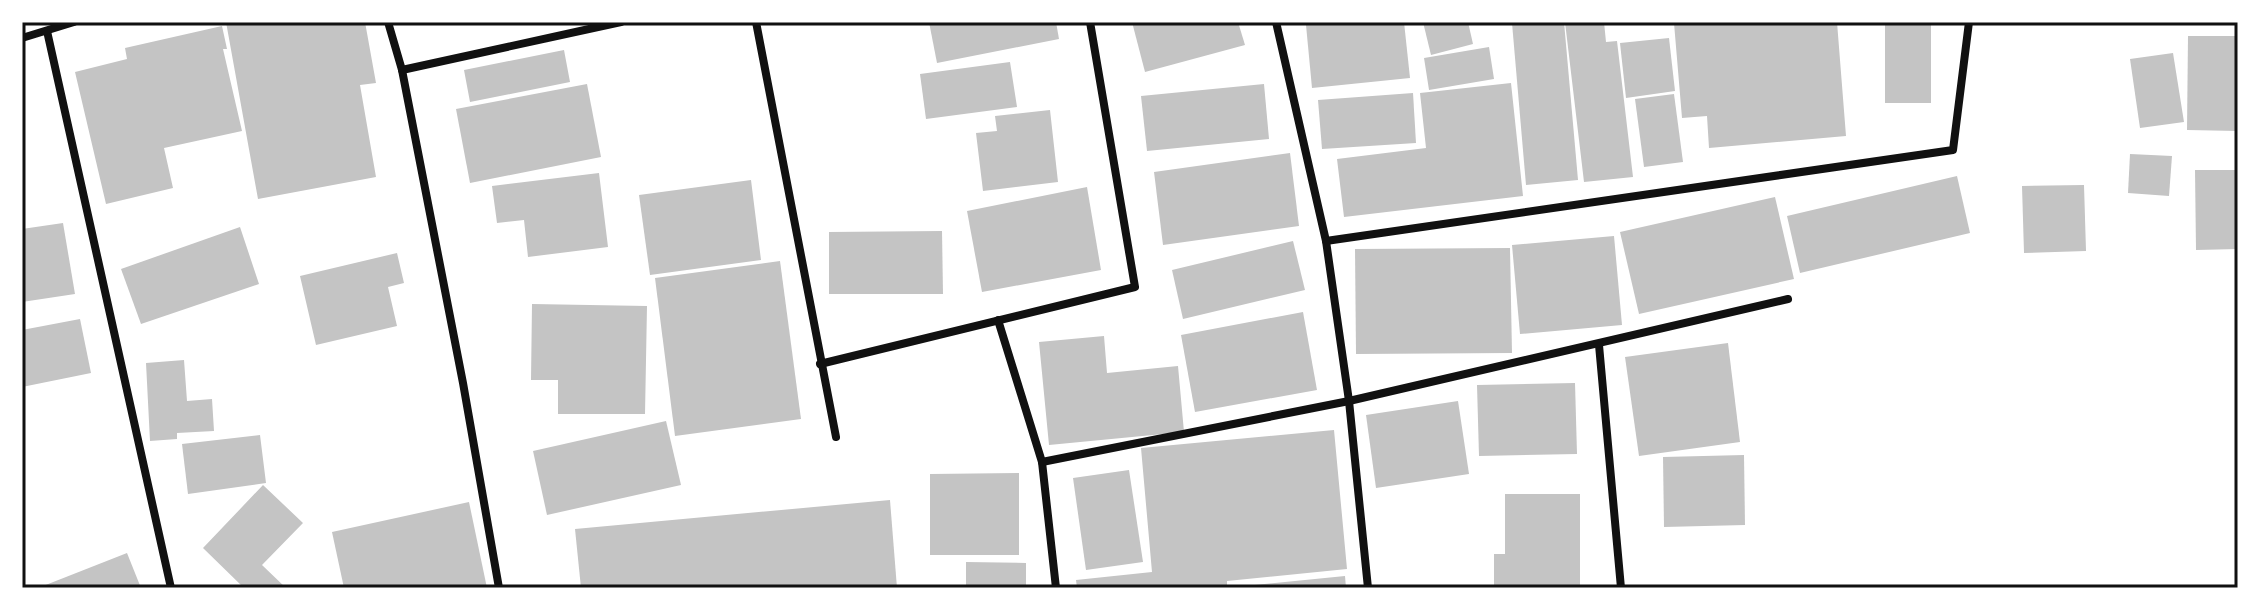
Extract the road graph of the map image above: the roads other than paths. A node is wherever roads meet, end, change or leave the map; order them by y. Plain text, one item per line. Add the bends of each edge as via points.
1 (74, 22) edge
2 (388, 22) edge
3 (621, 22) edge
4 (756, 22) edge
5 (1090, 22) edge
6 (1276, 22) edge
7 (1969, 22) edge
8 (47, 31) junction
9 (22, 38) edge
10 (402, 70) junction
11 (1326, 241) junction
12 (1788, 299) dead end
13 (998, 320) junction
14 (1599, 345) junction
15 (820, 364) junction
16 (1349, 401) junction
17 (836, 437) dead end
18 (1042, 462) junction
19 (171, 588) edge
20 (499, 588) edge
21 (1056, 588) edge
22 (1368, 588) edge
23 (1621, 588) edge

1 - 8 street
2 - 10 street
3 - 10 street
4 - 15 street
5 - 13 street via 1135,287
6 - 11 street
7 - 11 street via 1953,150
8 - 9 street
8 - 19 street
10 - 20 street
11 - 16 street
12 - 14 street
13 - 15 street
13 - 18 street
14 - 16 street
14 - 23 street
15 - 17 street
16 - 18 street
16 - 22 street
18 - 21 street

